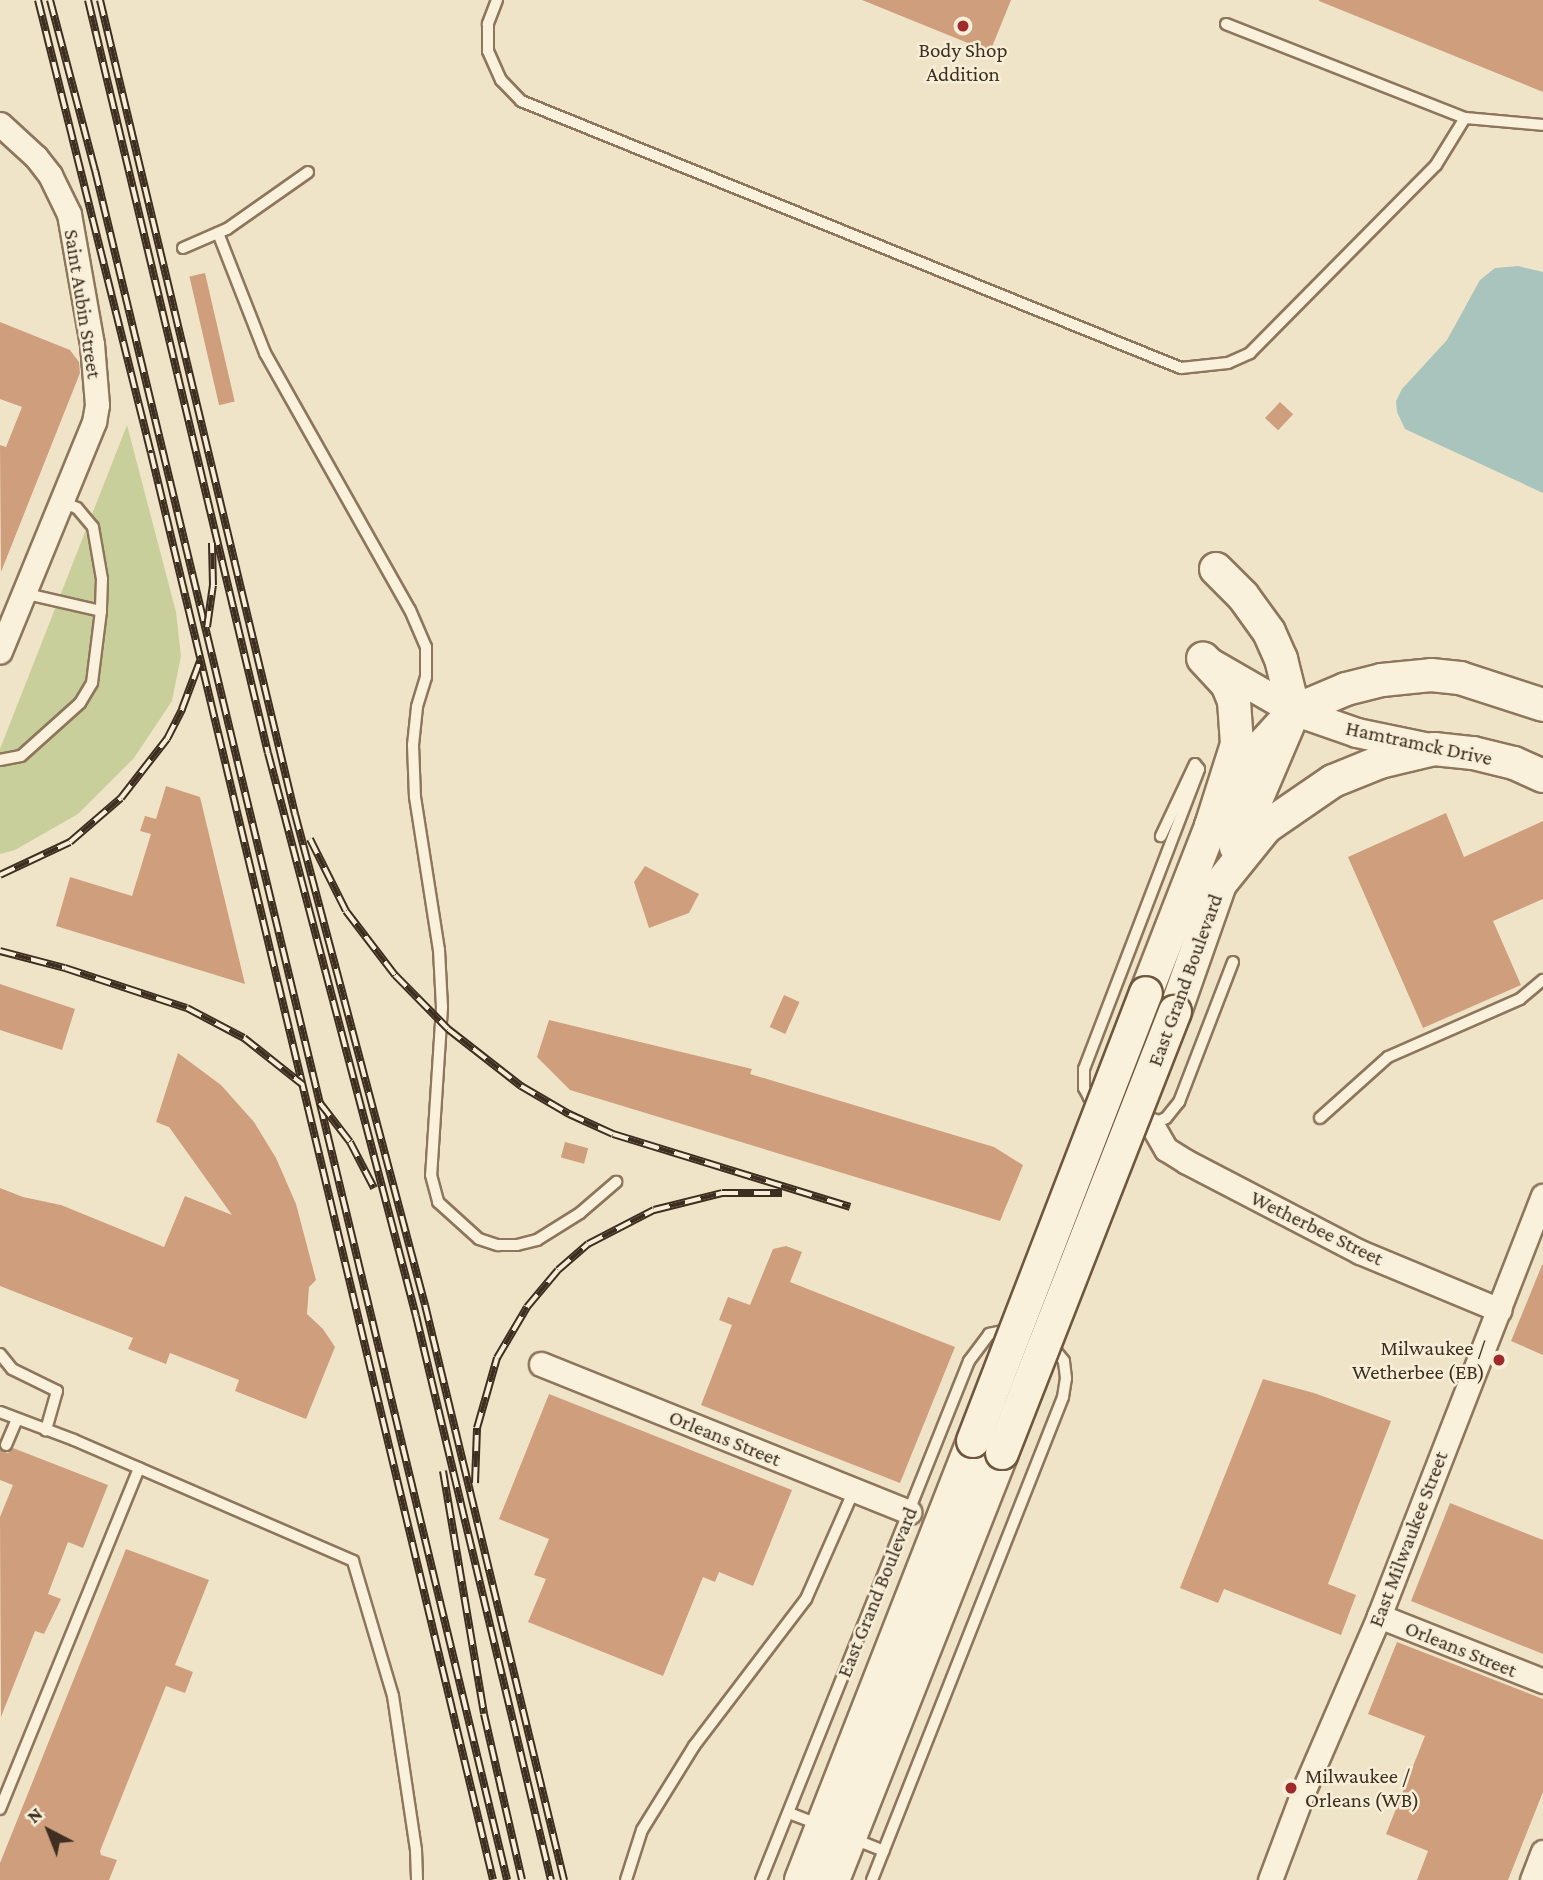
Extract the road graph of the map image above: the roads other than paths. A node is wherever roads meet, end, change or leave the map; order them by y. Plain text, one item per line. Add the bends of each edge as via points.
1 (497, 0) edge
2 (1226, 24) dead end
3 (1465, 118) junction
4 (0, 124) edge
5 (1543, 125) edge
6 (308, 172) dead end
7 (218, 233) junction
8 (183, 248) dead end
9 (62, 502) junction
10 (1216, 569) dead end
11 (23, 593) junction
12 (101, 611) junction
13 (0, 651) edge
14 (1203, 658) joint
15 (1532, 701) edge
16 (1294, 711) junction
17 (1434, 749) junction
18 (0, 760) edge
19 (1543, 776) edge
20 (1211, 826) junction
21 (1161, 836) dead end
22 (1220, 884) junction
23 (1233, 962) dead end
24 (1543, 980) edge
25 (1320, 1118) dead end
26 (1152, 1125) junction
27 (616, 1182) dead end
28 (1543, 1196) edge
29 (1499, 1310) junction
30 (0, 1354) edge
31 (541, 1364) dead end
32 (0, 1412) edge
33 (17, 1419) junction
34 (46, 1430) junction
35 (6, 1445) dead end
36 (139, 1468) junction
37 (854, 1490) junction
38 (909, 1512) junction
39 (1379, 1616) junction
40 (1543, 1681) edge
41 (0, 1810) edge
42 (789, 1812) junction
43 (837, 1832) junction
44 (884, 1851) junction
45 (1543, 1852) edge
46 (417, 1880) edge
47 (626, 1880) edge
48 (761, 1880) edge
49 (801, 1880) edge
50 (833, 1880) edge
51 (872, 1880) edge
52 (1270, 1880) edge
53 (1532, 1880) edge

1 - 3 lane via 488,24 488,51 501,80 521,101 1181,368 1228,363 1250,353 1436,165
2 - 3 lane
3 - 5 lane
4 - 9 street, Saint Aubin Street via 36,157 69,214 92,344 94,422
6 - 7 lane
7 - 8 lane
7 - 27 lane via 265,353 410,610 426,647 426,677 413,745 415,797 439,950 442,1007 431,1175 438,1202 479,1239 517,1245 537,1240 580,1213
9 - 11 street, Saint Aubin Street
9 - 12 lane via 77,508 93,527 102,579
10 - 16 main road via 1269,632
11 - 12 lane
11 - 13 street, Saint Aubin Street
12 - 18 lane via 89,693 21,756
14 - 16 street, Hamtramck Drive
14 - 20 main road via 1227,684 1238,722 1237,744
15 - 16 main road via 1460,678 1404,676 1360,685
16 - 17 street, Hamtramck Drive via 1357,733
16 - 20 main road via 1248,761
16 - 22 main road
17 - 19 main road, Hamtramck Drive via 1504,761
17 - 22 main road, East Grand Boulevard via 1380,762 1333,781 1266,827
20 - 43 main road, East Grand Boulevard, bridge via 973,1441
21 - 26 lane via 1195,764 1199,769 1084,1069 1084,1088 1097,1105 1128,1123
22 - 43 main road, East Grand Boulevard, bridge via 1175,1012 1002,1453
23 - 26 lane, East Grand Boulevard via 1179,1102 1166,1118
24 - 25 lane via 1521,999 1388,1057
26 - 29 street, Wetherbee Street via 1166,1149 1187,1162 1360,1252
28 - 29 street, East Milwaukee Street
29 - 39 street, East Milwaukee Street
30 - 34 lane via 12,1369 57,1391
31 - 37 street, Orleans Street
32 - 33 lane
33 - 34 lane
33 - 35 lane
34 - 36 lane
36 - 41 lane
36 - 46 lane via 353,1561 393,1696
37 - 38 street, Orleans Street
37 - 47 lane via 806,1599 694,1745 642,1830
38 - 42 lane, East Grand Boulevard
38 - 44 lane, East Grand Boulevard via 982,1339 1012,1329 1056,1349 1066,1370 1063,1397
39 - 40 street, Orleans Street
39 - 52 street, East Milwaukee Street
42 - 43 lane
42 - 48 lane, East Grand Boulevard
43 - 44 lane
43 - 49 main road, East Grand Boulevard
43 - 50 main road, East Grand Boulevard
44 - 51 lane, East Grand Boulevard
45 - 53 street

